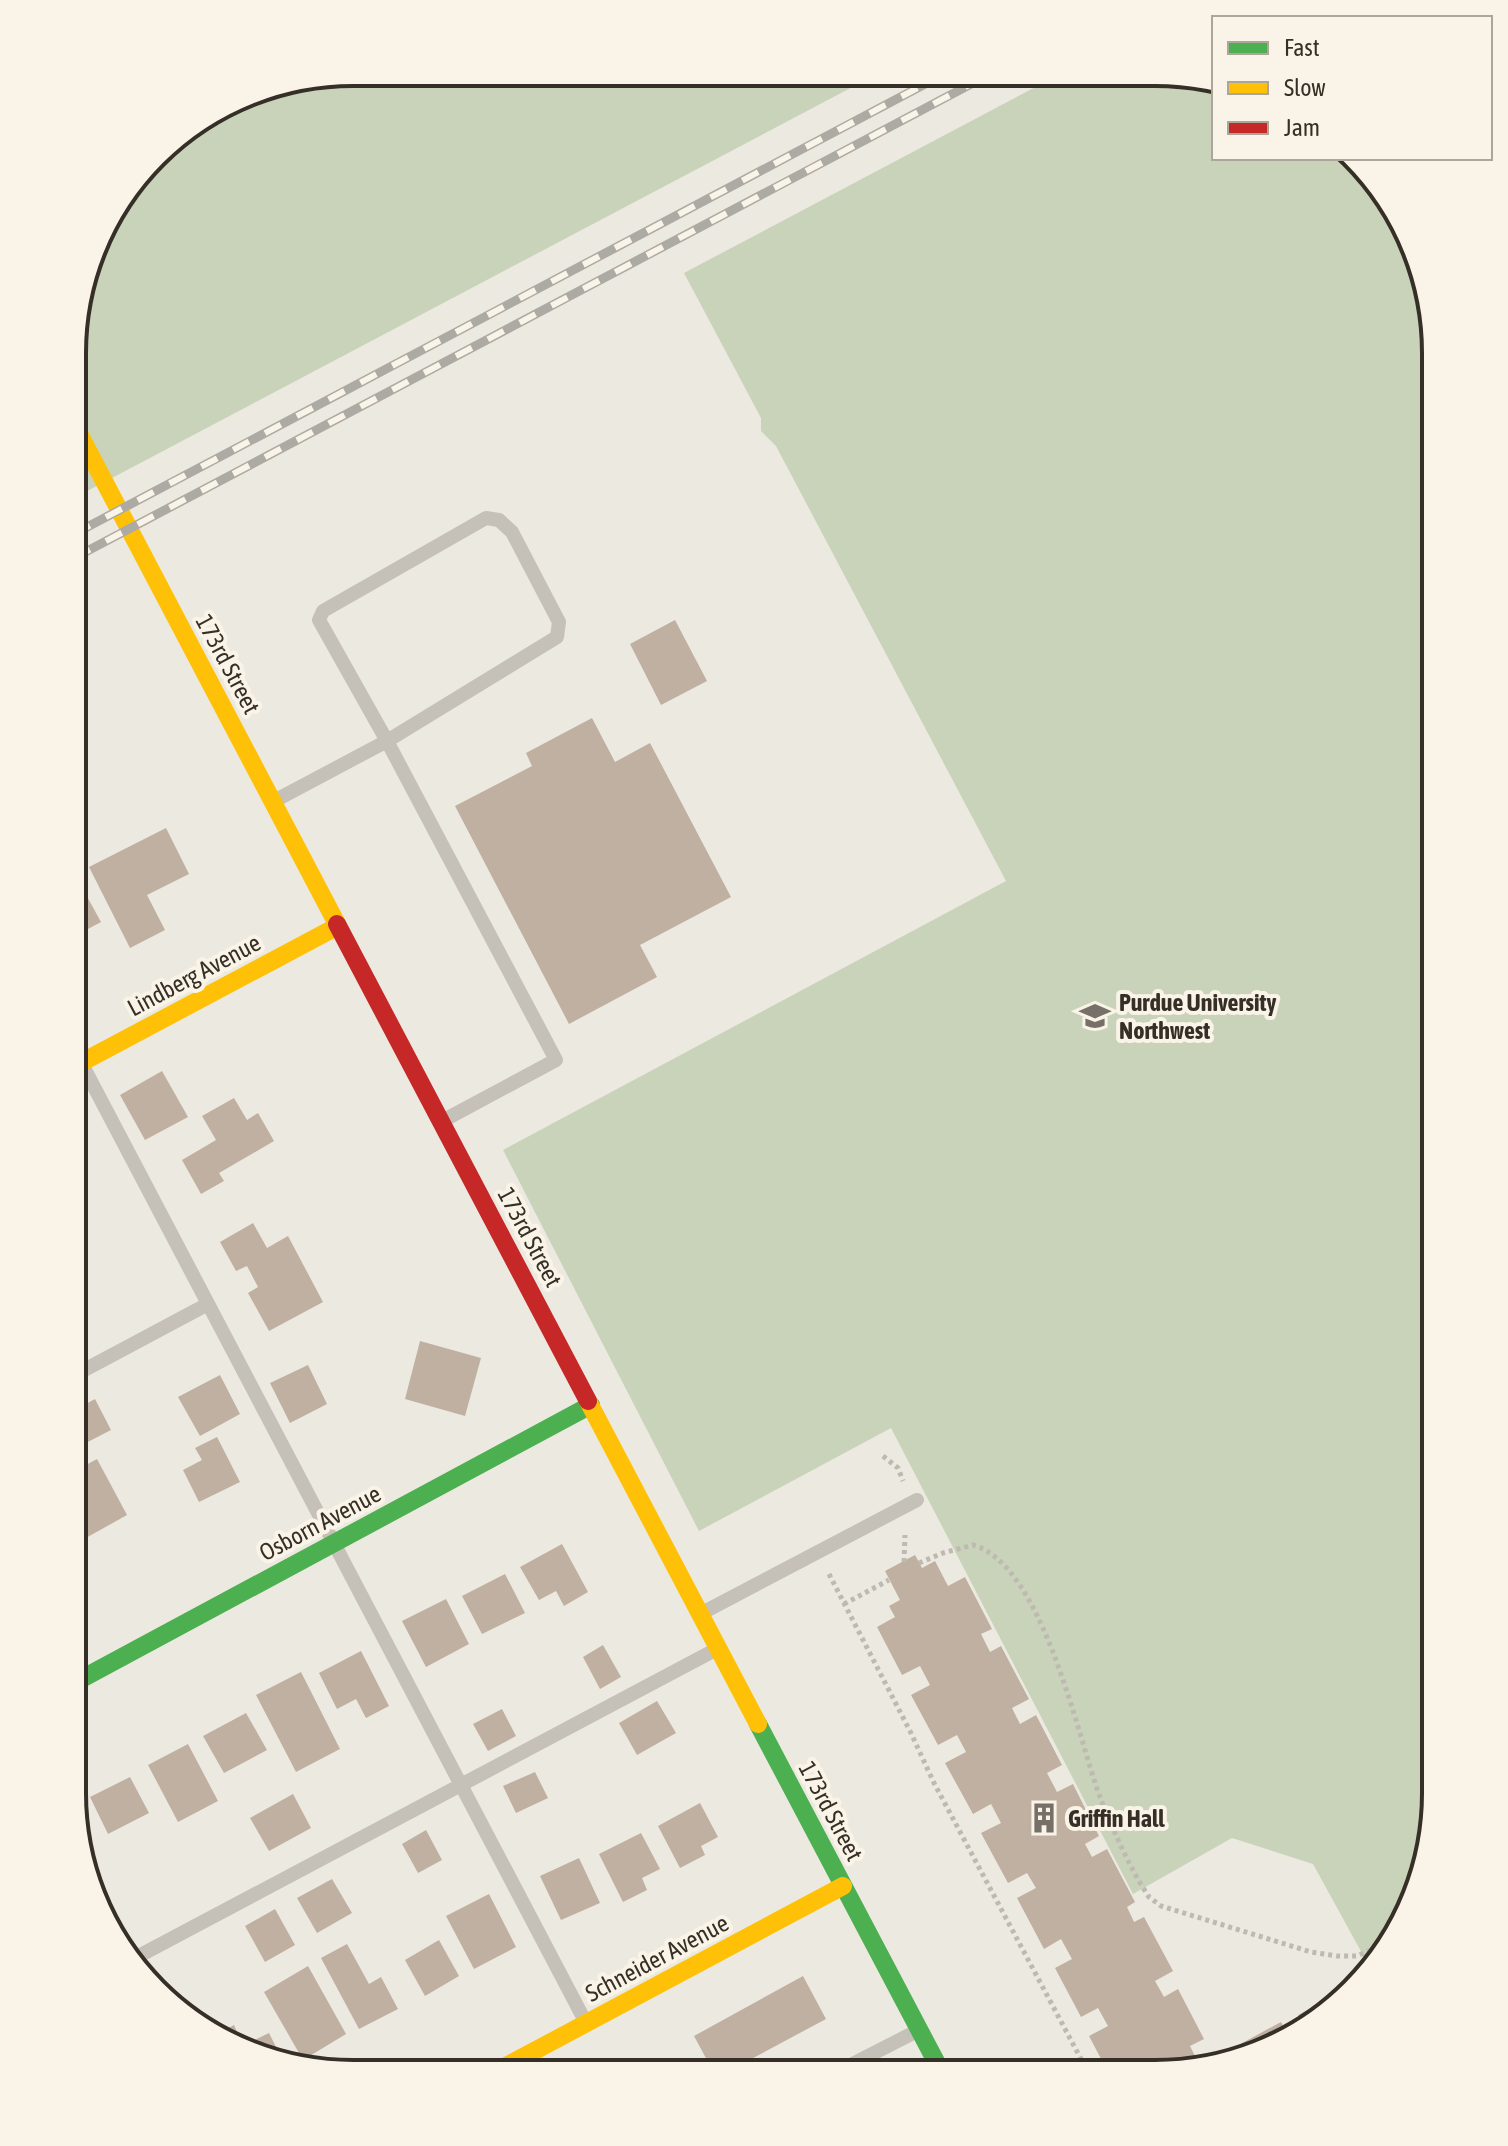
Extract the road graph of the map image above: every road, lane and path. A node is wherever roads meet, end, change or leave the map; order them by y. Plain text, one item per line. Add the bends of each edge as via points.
1 (86, 447) edge
2 (387, 741) junction
3 (272, 802) junction
4 (338, 926) junction
5 (86, 1060) edge
6 (86, 1081) edge
7 (442, 1121) junction
8 (208, 1304) junction
9 (86, 1369) edge
10 (591, 1405) junction
11 (917, 1500) dead end
12 (335, 1543) junction
13 (818, 1552) junction
14 (919, 1563) dead end
15 (889, 1580) dead end
16 (844, 1604) junction
17 (701, 1614) junction
18 (719, 1648) junction
19 (86, 1676) edge
20 (460, 1784) junction
21 (843, 1886) junction
22 (1370, 1950) edge
23 (141, 1955) edge
24 (586, 2023) junction
25 (919, 2030) junction
26 (517, 2060) edge
27 (860, 2060) edge
28 (935, 2060) edge
29 (1082, 2060) edge

1 - 3 street, 173rd Street
2 - 2 lane via 557,637 559,622 512,532 499,520 486,518 323,611 323,631
2 - 3 lane
2 - 7 lane via 556,1060
3 - 4 street, 173rd Street
4 - 5 street, Lindberg Avenue
4 - 7 street, 173rd Street
6 - 8 lane
7 - 10 street, 173rd Street
8 - 9 lane
8 - 12 lane
10 - 12 street, Osborn Avenue
10 - 17 street, 173rd Street
11 - 13 lane
12 - 19 street, Osborn Avenue
12 - 20 lane
13 - 16 path
13 - 17 lane
14 - 22 path via 973,1545 995,1556 1015,1578 1047,1635 1101,1798 1149,1897 1161,1906 1311,1952 1357,1956
15 - 16 path
16 - 29 path
17 - 18 street, 173rd Street
18 - 20 lane
18 - 21 street, 173rd Street
20 - 23 lane
20 - 24 lane
21 - 24 street, Schneider Avenue
21 - 25 street, 173rd Street
24 - 26 street, Schneider Avenue
25 - 27 lane
25 - 28 street, 173rd Street

